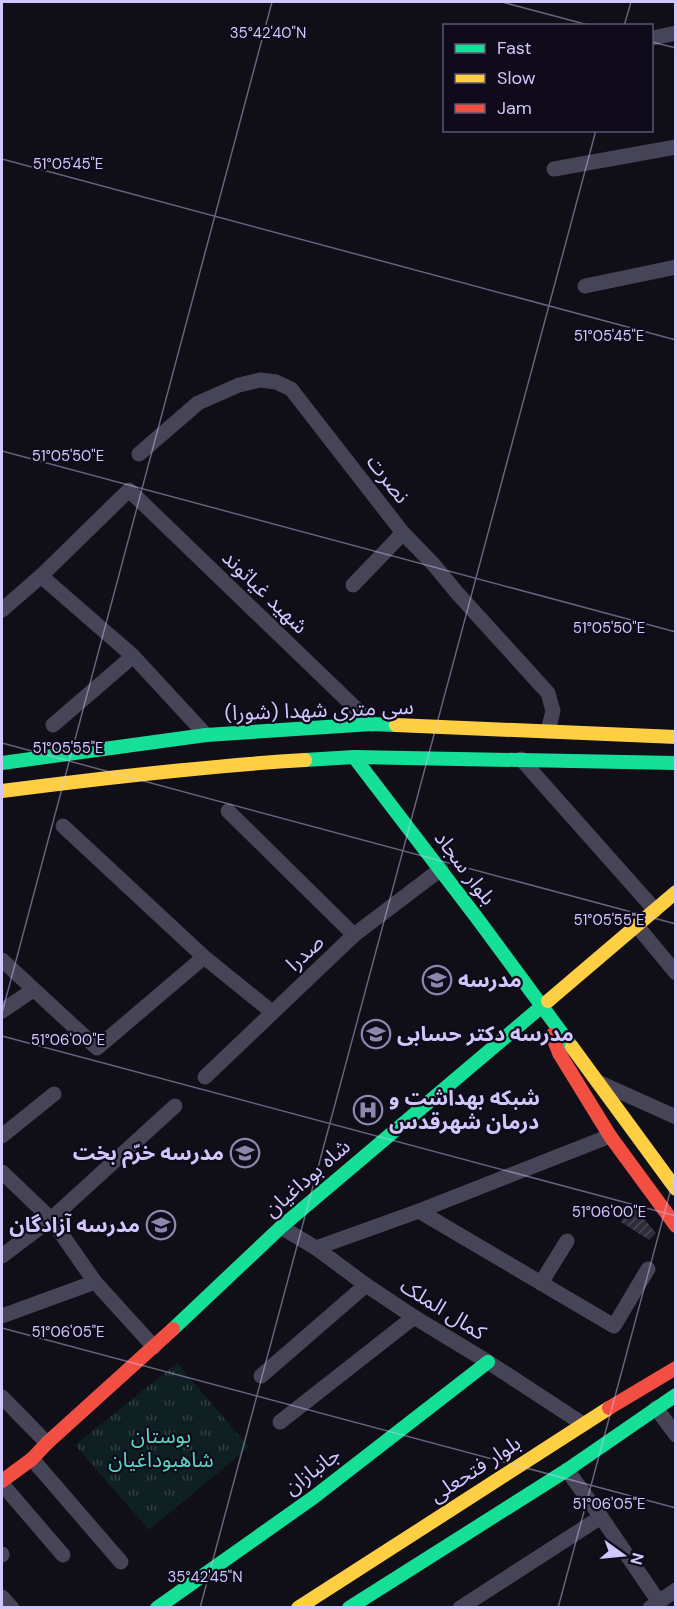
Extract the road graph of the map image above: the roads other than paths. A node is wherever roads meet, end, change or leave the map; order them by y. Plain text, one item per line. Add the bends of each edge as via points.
1 (675, 33) edge
2 (653, 38) edge
3 (675, 147) edge
4 (554, 169) dead end
5 (675, 267) edge
6 (585, 286) dead end
7 (139, 454) dead end
8 (404, 533) junction
9 (41, 576) junction
10 (353, 585) dead end
11 (2, 610) edge
12 (133, 656) junction
13 (372, 724) junction
14 (53, 725) dead end
15 (548, 731) junction
16 (206, 735) junction
17 (675, 737) edge
18 (354, 757) junction
19 (521, 759) junction
20 (128, 761) junction
21 (2, 763) edge
22 (675, 764) edge
23 (2, 791) edge
24 (228, 811) dead end
25 (63, 826) dead end
26 (441, 869) junction
27 (675, 892) edge
28 (655, 910) junction
29 (637, 926) junction
30 (354, 935) junction
31 (204, 957) junction
32 (2, 960) edge
33 (675, 973) edge
34 (33, 990) junction
35 (541, 1006) junction
36 (2, 1011) edge
37 (272, 1012) junction
38 (205, 1077) dead end
39 (598, 1082) junction
40 (54, 1094) dead end
41 (175, 1106) dead end
42 (675, 1117) edge
43 (2, 1136) edge
44 (610, 1136) junction
45 (2, 1172) edge
46 (675, 1189) edge
47 (418, 1211) junction
48 (51, 1219) junction
49 (675, 1226) edge
50 (281, 1227) junction
51 (567, 1241) dead end
52 (316, 1248) junction
53 (2, 1256) edge
54 (648, 1269) dead end
55 (94, 1282) junction
56 (541, 1283) junction
57 (366, 1285) junction
58 (2, 1316) edge
59 (414, 1317) junction
60 (154, 1347) junction
61 (488, 1362) junction
62 (675, 1368) edge
63 (261, 1376) dead end
64 (675, 1395) edge
65 (2, 1397) edge
66 (656, 1408) junction
67 (280, 1422) dead end
68 (583, 1425) junction
69 (675, 1435) edge
70 (47, 1443) junction
71 (32, 1459) junction
72 (567, 1470) junction
73 (2, 1483) edge
74 (601, 1517) junction
75 (63, 1555) dead end
76 (121, 1562) dead end
77 (675, 1590) edge
78 (2, 1597) edge
79 (654, 1605) edge
80 (12, 1608) edge
81 (157, 1608) edge
82 (298, 1608) edge
83 (349, 1608) edge
84 (460, 1608) edge

1 - 2 street
3 - 4 street
5 - 6 street
7 - 8 street, نصرت via 198,403 239,385 260,380 276,382 291,389
8 - 10 street
8 - 15 street, نصرت via 548,693 553,711
9 - 11 street
9 - 12 street
9 - 13 street, شهید غیاثوند via 129,490
12 - 14 street
12 - 16 street
13 - 15 main road, سی متری شهدا (شورا)
13 - 16 main road, سی متری شهدا (شورا)
15 - 17 main road, سی متری شهدا (شورا)
16 - 20 main road, سی متری شهدا (شورا)
18 - 19 main road, سی متری شهدا (شورا)
18 - 20 main road, سی متری شهدا (شورا) via 236,764
18 - 26 main road, بلوار سجاد
19 - 22 main road, سی متری شهدا (شورا)
19 - 28 street
20 - 21 main road, سی متری شهدا (شورا)
20 - 23 main road, سی متری شهدا (شورا)
24 - 30 street
25 - 31 street
26 - 30 street, صدرا
26 - 35 main road, بلوار سجاد
27 - 28 main road, شاه بوداغیان
28 - 29 main road, شاه بوداغیان
29 - 33 street
29 - 35 main road, شاه بوداغیان
30 - 37 street, صدرا
31 - 34 street via 97,1048
31 - 37 street
32 - 34 street
34 - 36 street
35 - 39 main road, بلوار سجاد
35 - 44 main road, بلوار سجاد via 559,1053
35 - 50 main road, شاه بوداغیان
37 - 38 street, صدرا
39 - 42 street
39 - 46 main road, بلوار سجاد
40 - 43 street
41 - 48 street
44 - 47 street
44 - 49 main road, بلوار سجاد
45 - 48 street
47 - 52 street
47 - 56 street
48 - 53 street
48 - 55 street
50 - 52 street, کمال الملک
50 - 60 main road, شاه بوداغیان
51 - 56 street
52 - 57 street, کمال الملک
54 - 56 street via 614,1326
55 - 58 street
55 - 60 street
57 - 59 street, کمال الملک
57 - 63 street
59 - 61 street, کمال الملک
59 - 67 street
60 - 70 main road, شاه بوداغیان
61 - 68 street, کمال الملک
61 - 81 main road, جانبازان via 340,1478
62 - 68 main road, بلوار فتحعلی
64 - 66 main road
65 - 70 street
66 - 69 street
66 - 72 main road
68 - 82 main road, بلوار فتحعلی
70 - 71 main road, شاه بوداغیان
71 - 73 main road, شاه بوداغیان
71 - 76 street
72 - 74 street
72 - 83 main road
73 - 75 street
74 - 79 street
74 - 84 street
77 - 79 street
78 - 80 street

